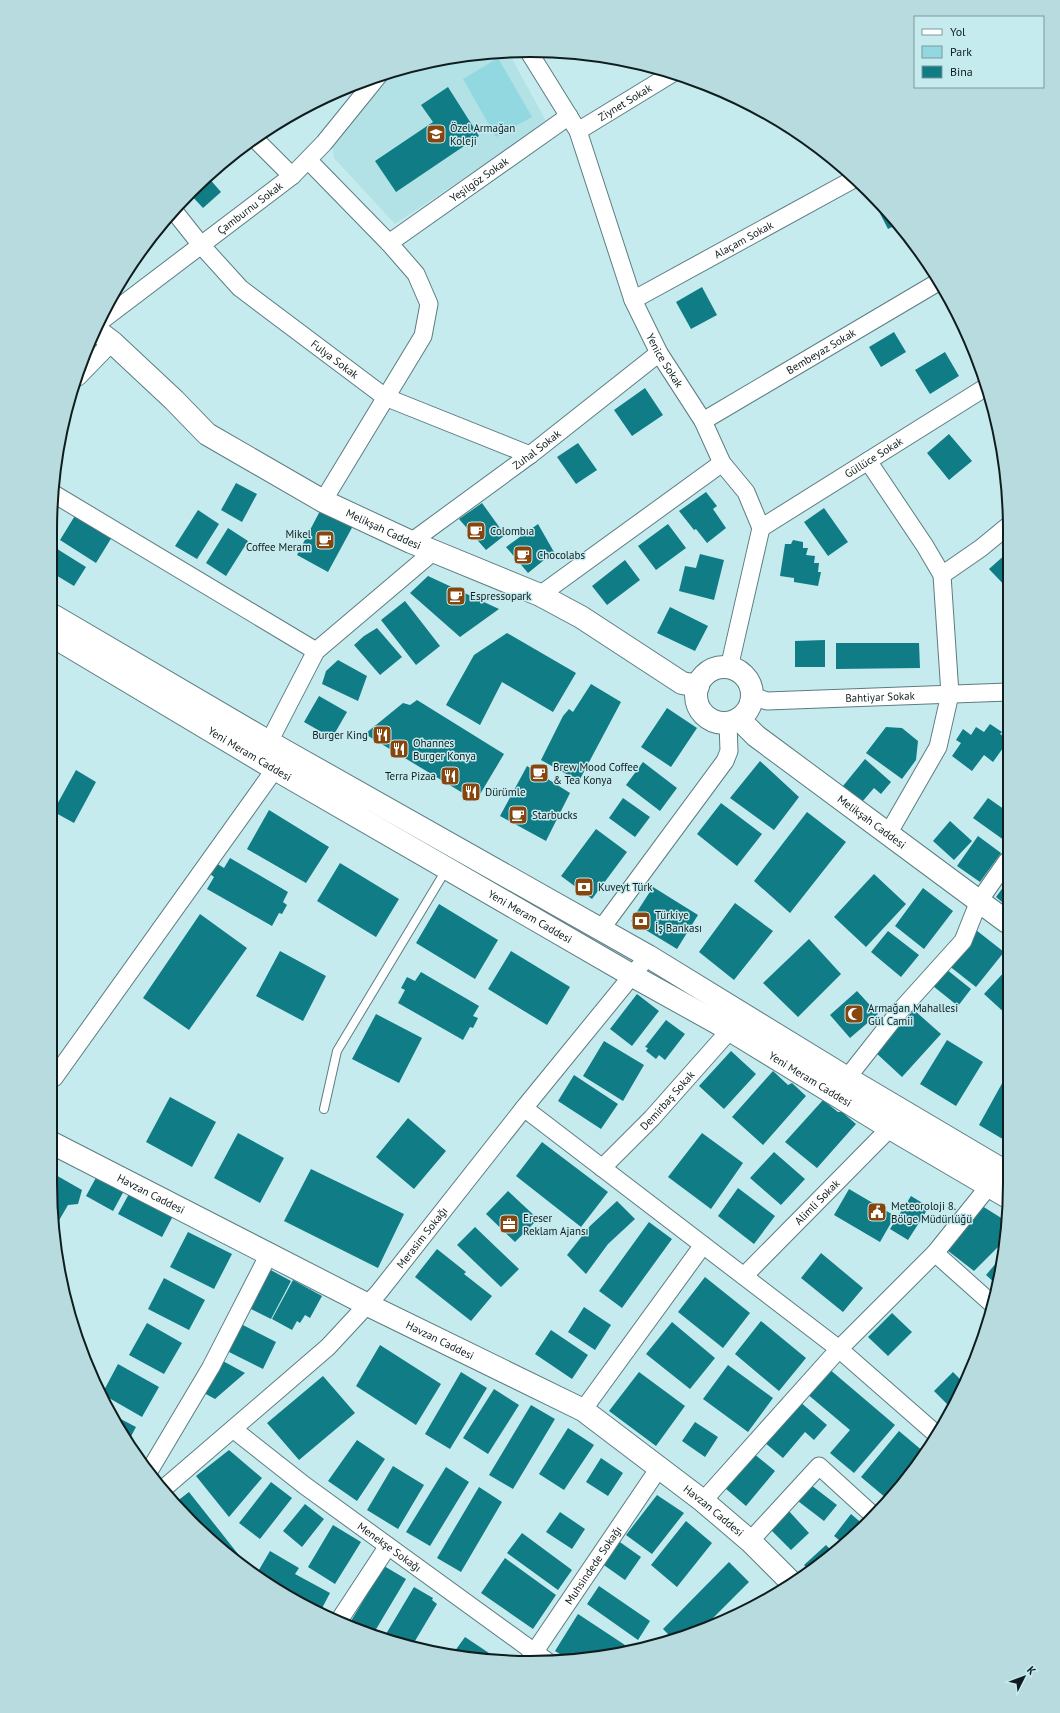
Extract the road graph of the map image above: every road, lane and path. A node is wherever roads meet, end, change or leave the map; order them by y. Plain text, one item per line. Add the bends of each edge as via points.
1 (532, 57) edge
2 (666, 77) edge
3 (371, 85) edge
4 (569, 116) junction
5 (578, 130) junction
6 (259, 143) edge
7 (308, 160) junction
8 (292, 176) junction
9 (849, 181) edge
10 (177, 215) edge
11 (389, 243) junction
12 (201, 245) junction
13 (934, 285) edge
14 (633, 300) junction
15 (109, 315) edge
16 (104, 336) edge
17 (659, 352) junction
18 (89, 360) edge
19 (982, 390) edge
20 (385, 397) junction
21 (703, 421) junction
22 (530, 455) junction
23 (868, 462) junction
24 (722, 463) junction
25 (58, 497) edge
26 (324, 501) junction
27 (761, 528) junction
28 (1003, 530) edge
29 (411, 542) junction
30 (434, 552) junction
31 (942, 575) junction
32 (540, 594) junction
33 (57, 618) edge
34 (57, 639) edge
35 (316, 651) junction
36 (729, 668) junction
37 (698, 686) junction
38 (1003, 692) edge
39 (950, 694) junction
40 (752, 696) junction
41 (734, 721) junction
42 (269, 742) junction
43 (275, 769) junction
44 (888, 834) junction
45 (447, 868) junction
46 (1003, 868) edge
47 (979, 901) junction
48 (1003, 919) edge
49 (601, 929) junction
50 (648, 956) junction
51 (633, 976) junction
52 (730, 1030) junction
53 (57, 1074) edge
54 (847, 1078) junction
55 (524, 1108) junction
56 (324, 1109) dead end
57 (890, 1128) junction
58 (57, 1146) edge
59 (602, 1168) junction
60 (1003, 1170) edge
61 (998, 1191) edge
62 (703, 1245) junction
63 (935, 1253) junction
64 (269, 1254) junction
65 (744, 1276) junction
66 (988, 1300) edge
67 (368, 1305) junction
68 (839, 1349) junction
69 (583, 1410) junction
70 (233, 1429) junction
71 (933, 1431) edge
72 (152, 1467) edge
73 (659, 1468) junction
74 (167, 1486) edge
75 (703, 1501) junction
76 (870, 1511) edge
77 (750, 1541) junction
78 (388, 1546) junction
79 (788, 1579) edge
80 (342, 1617) edge
81 (529, 1656) edge
82 (531, 1656) edge

1 - 4 street, Yenice Sokak
2 - 5 street, Ziynet Sokak
3 - 7 street, Çamburnu Sokak
4 - 5 street, Yenice Sokak
4 - 11 street, Yeşilgöz Sokak
5 - 14 street, Yenice Sokak
6 - 8 street
7 - 8 street, Çamburnu Sokak
7 - 11 street
8 - 12 street, Çamburnu Sokak
9 - 14 street, Alaçam Sokak
10 - 12 street, Fulya Sokak
11 - 20 street via 416,274 429,304 423,336
12 - 15 street, Çamburnu Sokak
12 - 20 street, Fulya Sokak via 240,288
13 - 21 street, Bembeyaz Sokak
14 - 17 street, Yenice Sokak
16 - 18 street
16 - 26 main road, Melikşah Caddesi via 208,434
17 - 21 street, Yenice Sokak
17 - 22 street, Zuhal Sokak
19 - 23 street, Güllüce Sokak
20 - 22 street, Fulya Sokak
20 - 26 street
21 - 24 street, Yenice Sokak
22 - 29 street, Zuhal Sokak
23 - 27 street, Güllüce Sokak
23 - 31 street
24 - 27 street, Yenice Sokak via 746,492
24 - 32 street
25 - 35 street
26 - 29 main road, Melikşah Caddesi
27 - 36 street
28 - 31 street
29 - 30 main road, Melikşah Caddesi
30 - 32 main road, Melikşah Caddesi
30 - 35 street
31 - 39 street
32 - 37 main road, Melikşah Caddesi via 581,616 682,684
33 - 42 main road, Yeni Meram Caddesi
34 - 43 main road, Yeni Meram Caddesi
35 - 42 street
36 - 37 main road via 715,669 708,673
36 - 40 main road via 747,679
37 - 41 main road via 696,695 703,713 714,721
38 - 39 street, Bahtiyar Sokak
39 - 40 street, Bahtiyar Sokak via 766,701
39 - 44 street via 938,747
40 - 41 main road via 751,705 746,713
41 - 44 main road, Melikşah Caddesi
41 - 49 street via 725,761
42 - 49 main road, Yeni Meram Caddesi
43 - 45 main road, Yeni Meram Caddesi
43 - 53 street
44 - 47 main road, Melikşah Caddesi
45 - 51 main road, Yeni Meram Caddesi
45 - 56 lane via 337,1051
46 - 47 street
47 - 48 main road, Melikşah Caddesi
47 - 54 street via 963,941 899,1012
49 - 50 main road, Yeni Meram Caddesi
50 - 51 street, Merasim Sokağı
50 - 54 main road, Yeni Meram Caddesi
51 - 52 main road, Yeni Meram Caddesi
51 - 55 street, Merasim Sokağı
52 - 57 main road, Yeni Meram Caddesi
52 - 59 street, Demirbaş Sokak via 652,1118
54 - 60 main road, Yeni Meram Caddesi
55 - 59 street
55 - 67 street, Merasim Sokağı
57 - 61 main road, Yeni Meram Caddesi
57 - 65 street, Alimli Sokak
58 - 64 main road, Havzan Caddesi
59 - 62 street
61 - 63 street
62 - 65 street
62 - 69 street
63 - 66 street
63 - 68 street
64 - 67 main road, Havzan Caddesi
64 - 72 street via 210,1367
65 - 68 street
67 - 69 main road, Havzan Caddesi
67 - 70 street, Merasim Sokağı via 328,1347
68 - 71 street
68 - 75 street
69 - 73 main road, Havzan Caddesi
70 - 74 street, Merasim Sokağı
70 - 78 street, Menekşe Sokağı
73 - 75 main road, Havzan Caddesi
73 - 82 street, Muhsindede Sokağı
75 - 77 main road, Havzan Caddesi
76 - 77 street via 819,1466
77 - 79 main road, Havzan Caddesi
78 - 80 street
78 - 81 street, Menekşe Sokağı

